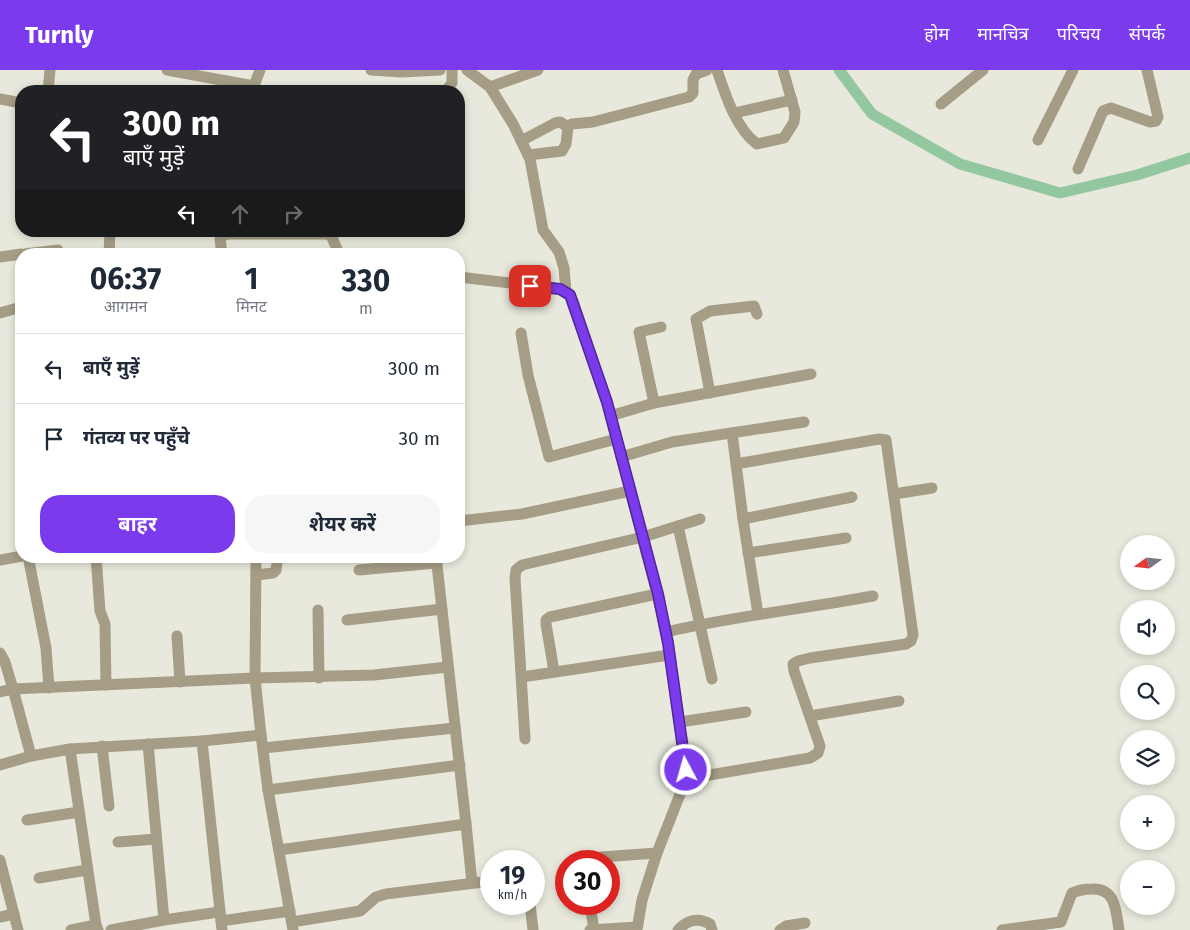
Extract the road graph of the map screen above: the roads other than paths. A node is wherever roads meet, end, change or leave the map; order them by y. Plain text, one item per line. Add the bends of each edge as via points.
1 (50, 70) edge
2 (167, 70) edge
3 (260, 70) edge
4 (370, 70) edge
5 (440, 70) edge
6 (452, 70) edge
7 (467, 70) edge
8 (538, 70) edge
9 (707, 70) edge
10 (717, 70) edge
11 (783, 70) edge
12 (983, 70) edge
13 (1074, 70) edge
14 (1146, 70) edge
15 (49, 85) edge
16 (235, 85) edge
17 (254, 85) edge
18 (450, 85) edge
19 (490, 87) junction
20 (0, 99) edge
21 (792, 100) junction
22 (15, 102) edge
23 (941, 104) dead end
24 (734, 113) junction
25 (568, 127) junction
26 (1038, 140) dead end
27 (521, 141) junction
28 (528, 155) junction
29 (1078, 169) dead end
30 (15, 255) edge
31 (0, 257) edge
32 (465, 278) edge
33 (566, 292) junction
34 (15, 309) edge
35 (0, 313) edge
36 (757, 314) dead end
37 (661, 327) dead end
38 (521, 333) dead end
39 (811, 374) dead end
40 (710, 393) junction
41 (654, 403) junction
42 (610, 416) junction
43 (804, 422) dead end
44 (732, 433) junction
45 (616, 438) junction
46 (621, 457) junction
47 (736, 464) junction
48 (932, 488) dead end
49 (630, 491) junction
50 (894, 494) junction
51 (852, 497) dead end
52 (700, 519) dead end
53 (743, 519) junction
54 (465, 520) edge
55 (678, 526) junction
56 (643, 537) junction
57 (846, 538) dead end
58 (748, 553) junction
59 (15, 557) edge
60 (0, 560) edge
61 (29, 563) edge
62 (97, 563) edge
63 (256, 563) edge
64 (277, 563) edge
65 (413, 563) edge
66 (436, 563) edge
67 (359, 570) dead end
68 (256, 575) junction
69 (658, 594) junction
70 (873, 596) dead end
71 (442, 609) junction
72 (318, 610) dead end
73 (758, 614) junction
74 (347, 620) dead end
75 (701, 624) junction
76 (666, 632) junction
77 (177, 636) dead end
78 (0, 653) edge
79 (669, 655) junction
80 (448, 667) junction
81 (554, 671) junction
82 (522, 677) junction
83 (255, 678) junction
84 (319, 678) junction
85 (712, 679) dead end
86 (180, 682) junction
87 (106, 685) junction
88 (49, 688) junction
89 (13, 689) junction
90 (0, 692) edge
91 (899, 701) dead end
92 (746, 712) dead end
93 (810, 716) junction
94 (680, 722) junction
95 (455, 728) junction
96 (261, 735) junction
97 (526, 739) dead end
98 (202, 741) junction
99 (148, 744) junction
100 (102, 746) junction
101 (262, 748) junction
102 (70, 749) junction
103 (31, 756) junction
104 (0, 765) edge
105 (460, 765) junction
106 (686, 779) junction
107 (268, 790) junction
108 (109, 806) dead end
109 (79, 812) junction
110 (27, 820) dead end
111 (466, 824) junction
112 (156, 839) junction
113 (118, 842) dead end
114 (279, 850) junction
115 (657, 853) junction
116 (620, 856) edge
117 (0, 860) edge
118 (87, 870) junction
119 (39, 878) dead end
120 (480, 882) edge
121 (472, 883) junction
122 (14, 914) junction
123 (531, 915) edge
124 (592, 915) edge
125 (0, 917) edge
126 (164, 920) junction
127 (221, 921) edge
128 (292, 921) edge
129 (805, 923) dead end
130 (1062, 926) edge
131 (97, 927) edge
132 (637, 928) edge
133 (18, 930) edge
134 (72, 930) edge
135 (110, 930) edge
136 (533, 930) edge
137 (590, 930) edge
138 (594, 930) edge
139 (678, 930) edge
140 (712, 930) edge
141 (780, 930) edge
142 (1002, 930) edge
143 (1119, 930) edge

1 - 15 street
2 - 16 street
3 - 17 street
4 - 5 street
6 - 18 street
7 - 19 street
8 - 19 street
9 - 25 street via 696,74 693,93 688,97
10 - 24 street
11 - 21 street
12 - 23 street
13 - 26 street
14 - 29 street via 1158,117 1156,121 1150,122 1111,108 1103,111
19 - 27 street
20 - 22 street
21 - 24 street
21 - 24 street via 794,122 784,138 771,142 757,144 750,139
25 - 27 street via 555,123
25 - 28 street via 562,151
27 - 28 street
28 - 33 street via 543,230 559,252
30 - 31 street
32 - 33 street
33 - 42 street via 573,301
34 - 35 street
36 - 40 street via 754,306 710,311 696,319
37 - 41 street via 639,332
38 - 45 street via 549,457
39 - 40 street
40 - 41 street
41 - 42 street
42 - 45 street
43 - 44 street
44 - 46 street via 672,442
44 - 47 street
45 - 46 street
46 - 49 street
47 - 50 street via 886,440
47 - 53 street
48 - 50 street
49 - 54 street via 522,514
49 - 56 street
50 - 93 street via 913,634 911,641 798,661 794,670
51 - 53 street
52 - 55 street
53 - 58 street
55 - 56 street
55 - 75 street
56 - 69 street
56 - 82 street via 522,565 516,570
57 - 58 street
58 - 73 street
59 - 60 street
61 - 88 street via 46,648
62 - 87 street via 100,611 105,624
63 - 68 street
64 - 68 street via 272,573
65 - 67 street
66 - 71 street
68 - 83 street
69 - 76 street
69 - 81 street via 550,617 546,624
70 - 73 street
71 - 74 street
71 - 80 street
72 - 84 street
73 - 75 street
75 - 76 street
75 - 85 street
76 - 79 street
77 - 86 street
78 - 89 street via 6,662
79 - 81 street
79 - 94 street
80 - 84 street
80 - 95 street
81 - 82 street
82 - 97 street
83 - 84 street
83 - 86 street
83 - 96 street
86 - 87 street
87 - 88 street
88 - 89 street
89 - 90 street
89 - 103 street
91 - 93 street
92 - 94 street
93 - 106 street via 820,746 818,753 810,758
94 - 106 street
95 - 101 street
95 - 105 street
96 - 98 street
96 - 101 street
98 - 99 street
98 - 127 street
99 - 100 street
99 - 112 street
100 - 102 street
100 - 108 street
101 - 107 street
102 - 103 street
102 - 109 street
103 - 104 street
105 - 107 street
105 - 111 street
106 - 115 street
107 - 114 street
109 - 110 street
109 - 118 street
111 - 114 street
111 - 121 street
112 - 113 street
112 - 126 street
114 - 128 street
115 - 116 street
115 - 132 street
117 - 122 street
118 - 119 street
118 - 131 street
120 - 121 street
121 - 128 street via 386,894 376,897 360,911
122 - 125 street
122 - 133 street
123 - 136 street
124 - 138 street
126 - 127 street
126 - 135 street
127 - 128 street
129 - 141 street
130 - 142 street
130 - 143 street via 1072,893 1081,889 1097,889 1112,897
131 - 134 street
132 - 138 street
137 - 138 street
139 - 140 street via 686,922 699,919 710,924

